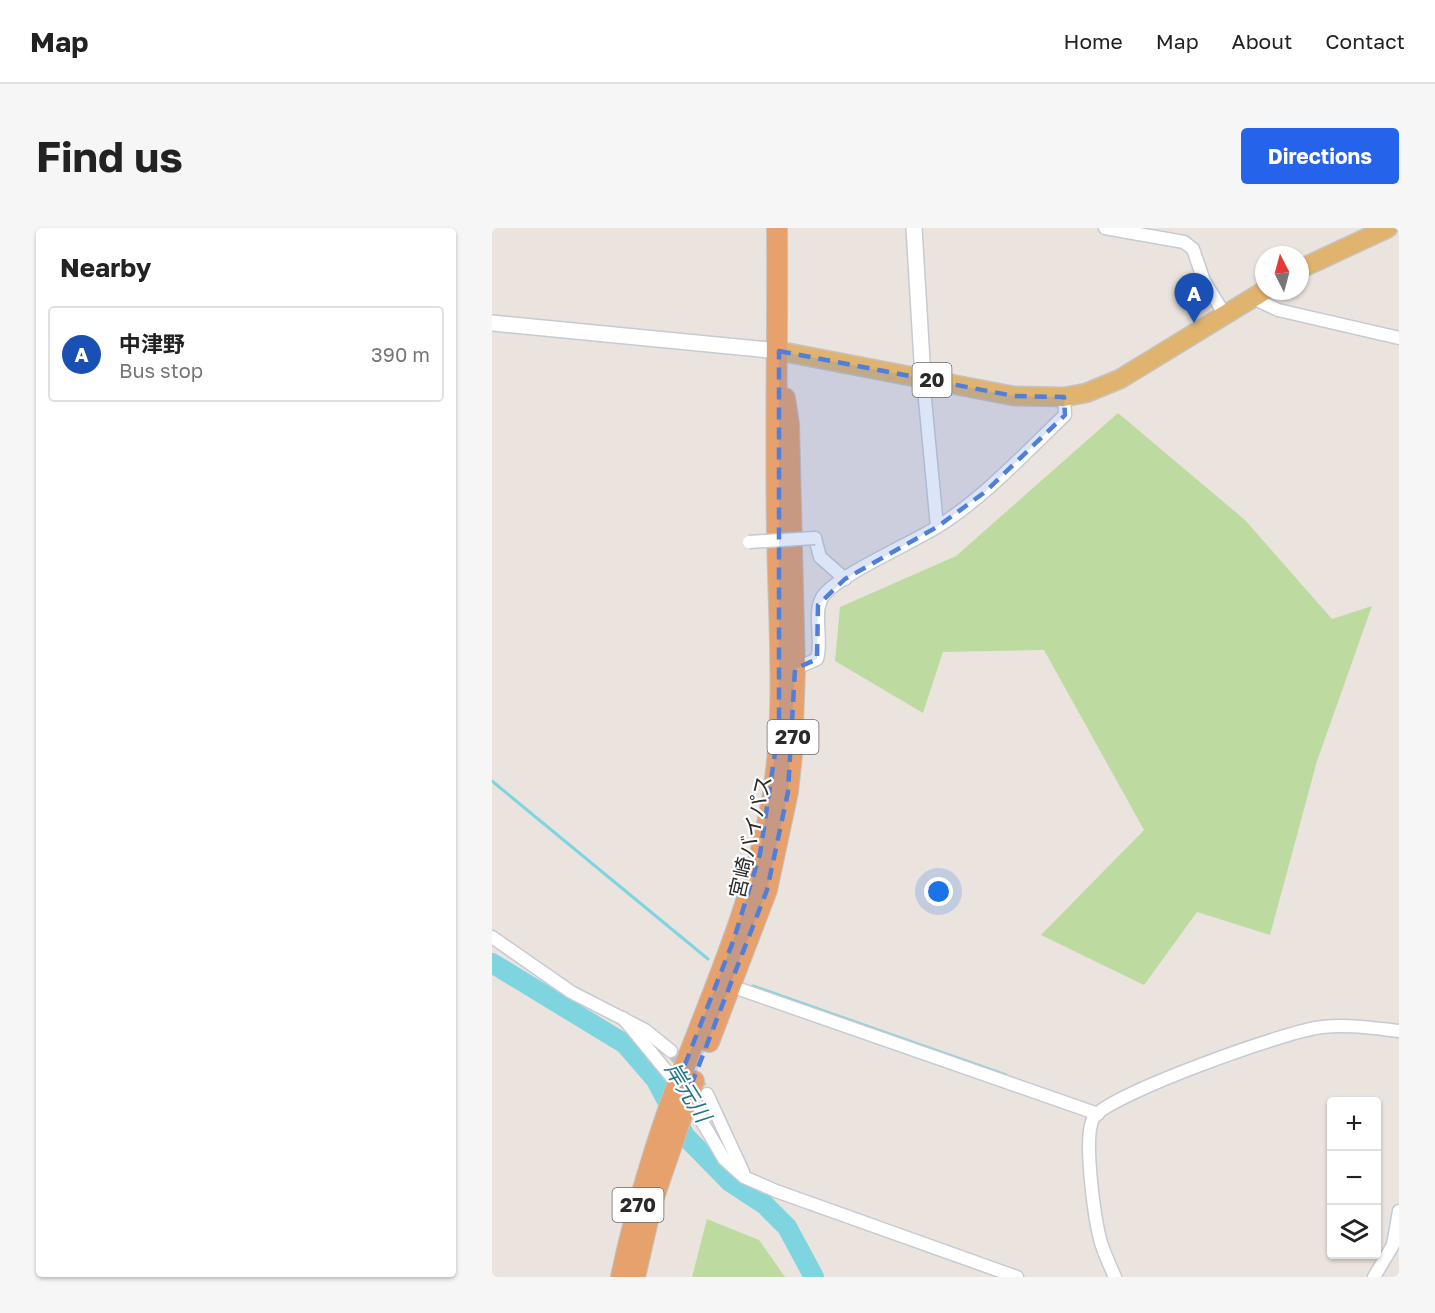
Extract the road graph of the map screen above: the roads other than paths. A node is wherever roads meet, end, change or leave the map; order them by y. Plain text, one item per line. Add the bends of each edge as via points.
1 (777, 228) edge
2 (914, 228) edge
3 (1105, 228) edge
4 (1388, 228) edge
5 (1309, 266) edge
6 (1255, 296) edge
7 (1266, 300) edge
8 (1225, 315) junction
9 (492, 323) edge
10 (1399, 339) edge
11 (779, 351) junction
12 (923, 378) junction
13 (1064, 397) junction
14 (937, 527) junction
15 (749, 542) dead end
16 (845, 579) junction
17 (795, 669) junction
18 (492, 937) edge
19 (725, 984) junction
20 (623, 1018) junction
21 (1399, 1031) edge
22 (671, 1051) tunnel mouth
23 (707, 1094) tunnel mouth
24 (681, 1095) junction
25 (1098, 1114) junction
26 (665, 1139) junction
27 (745, 1178) junction
28 (1399, 1211) edge
29 (621, 1277) edge
30 (635, 1277) edge
31 (1017, 1277) edge
32 (1115, 1277) edge
33 (1374, 1277) edge

1 - 11 highway, 宮崎バイパス / 270
2 - 12 street
3 - 8 street via 1184,242 1193,249 1204,280
4 - 5 main road
6 - 8 main road, 20
7 - 10 street via 1278,310
8 - 13 main road, 20 via 1120,379
9 - 11 street
11 - 12 main road, 20
11 - 17 highway, 宮崎バイパス / 270 via 789,424
11 - 19 highway, 宮崎バイパス / 270 via 775,424 779,726 775,774 751,889
12 - 13 main road, 20 via 1014,396
12 - 14 street
13 - 14 street via 1065,415 985,492
14 - 16 street
15 - 16 street, bridge via 815,538 820,557
16 - 17 street via 824,595 818,605 817,659
17 - 19 highway, 宮崎バイパス / 270 via 792,755 782,825 766,890
18 - 20 street via 571,992
19 - 24 highway, 宮崎バイパス / 270
19 - 25 street
20 - 22 street
20 - 24 street
21 - 25 street via 1350,1026 1299,1031 1174,1074
23 - 27 street
24 - 26 highway, 宮崎バイパス / 270
24 - 27 street via 724,1159
25 - 32 street via 1090,1127 1090,1166 1099,1234
26 - 29 highway, 宮崎バイパス / 270 via 630,1233
26 - 30 highway, 宮崎バイパス / 270
27 - 31 street
28 - 33 street via 1393,1245

